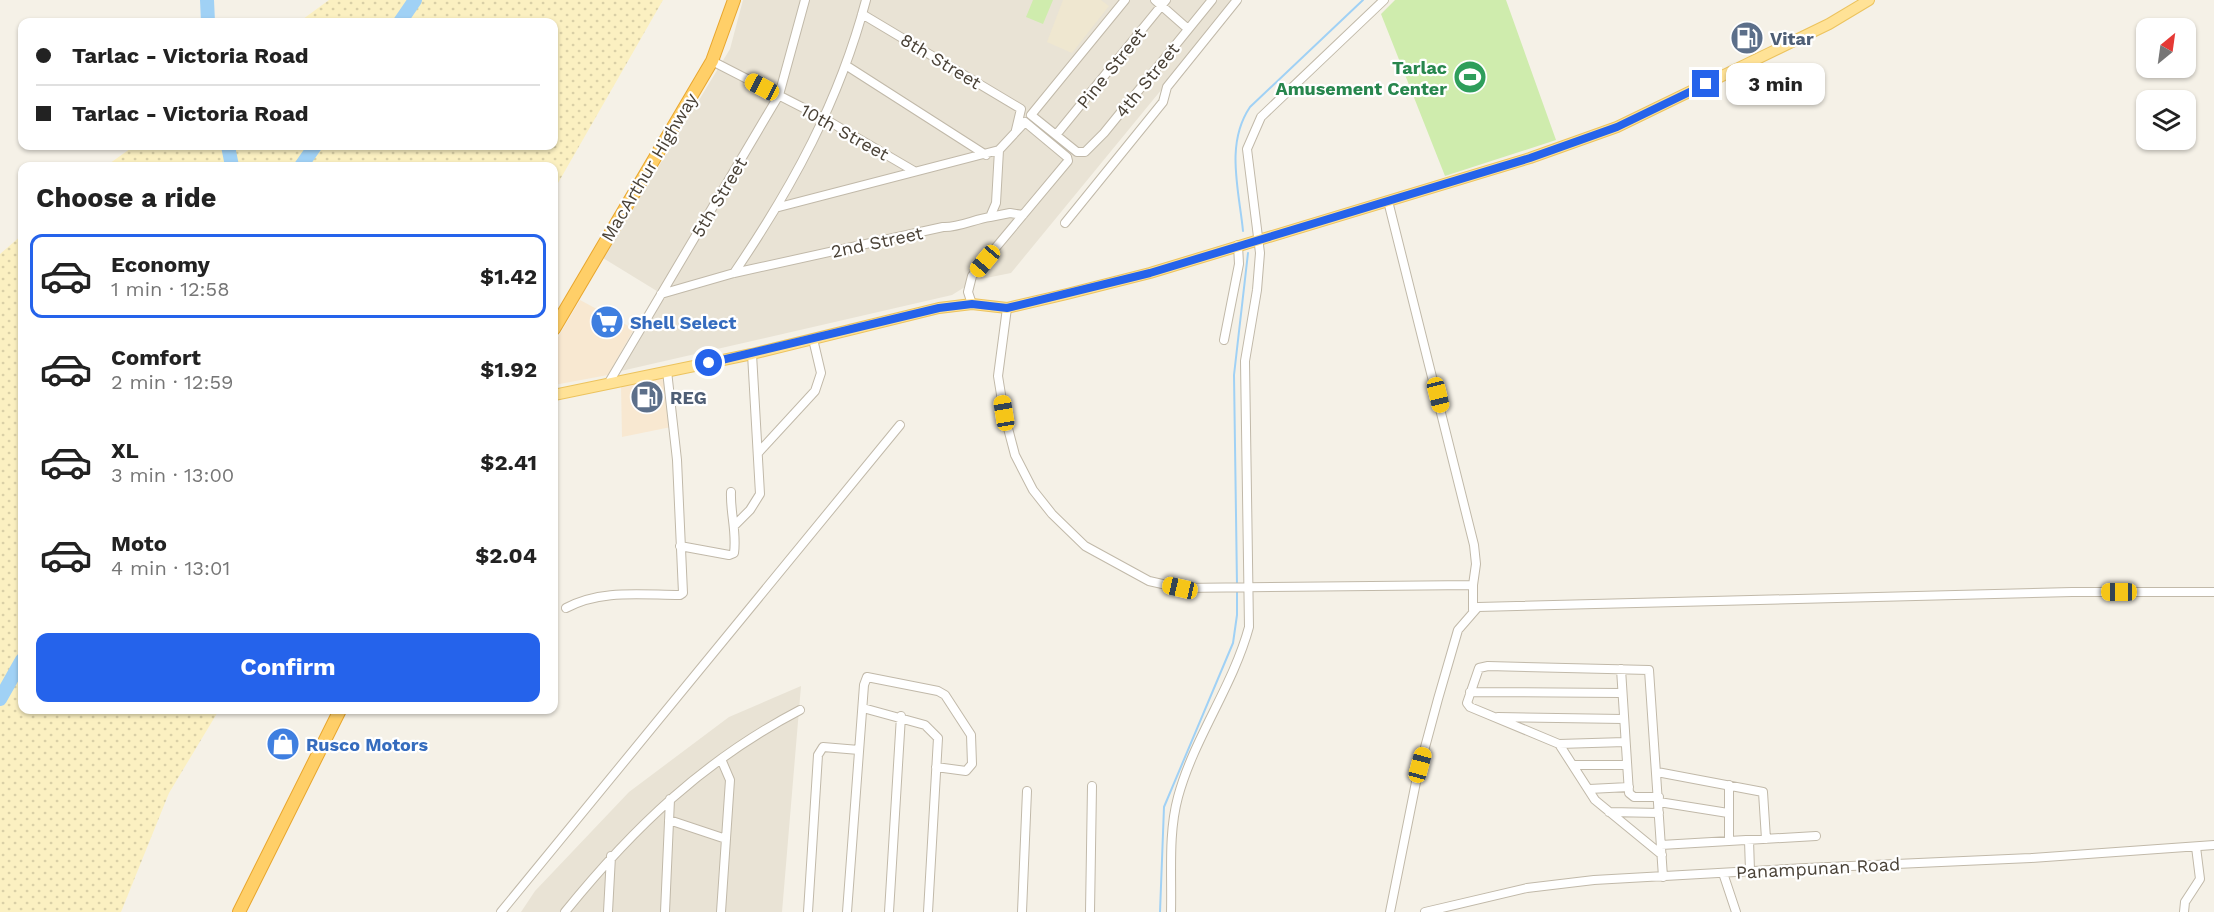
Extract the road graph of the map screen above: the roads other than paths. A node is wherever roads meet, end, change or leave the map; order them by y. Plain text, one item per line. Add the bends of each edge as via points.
1 (734, 0) edge
2 (806, 0) edge
3 (866, 0) edge
4 (1125, 0) edge
5 (1212, 0) edge
6 (1237, 0) edge
7 (1384, 0) edge
8 (1869, 0) edge
9 (1161, 2) edge
10 (862, 14) junction
11 (1188, 29) junction
12 (712, 61) junction
13 (847, 66) junction
14 (779, 95) junction
15 (1028, 118) junction
16 (825, 119) junction
17 (1016, 132) junction
18 (1056, 135) junction
19 (999, 150) junction
20 (986, 155) junction
21 (915, 171) junction
22 (1388, 201) junction
23 (778, 207) junction
24 (1023, 215) junction
25 (990, 217) junction
26 (1065, 223) dead end
27 (1258, 239) junction
28 (1238, 244) junction
29 (734, 273) junction
30 (661, 294) junction
31 (972, 304) junction
32 (1007, 308) junction
33 (558, 322) edge
34 (813, 339) junction
35 (1224, 340) dead end
36 (752, 354) junction
37 (667, 371) junction
38 (608, 384) junction
39 (558, 394) edge
40 (900, 425) dead end
41 (758, 453) junction
42 (731, 492) dead end
43 (734, 526) junction
44 (680, 546) junction
45 (1473, 585) junction
46 (1242, 587) junction
47 (2214, 592) edge
48 (566, 608) dead end
49 (1473, 610) junction
50 (1621, 669) junction
51 (1470, 692) junction
52 (1621, 693) junction
53 (863, 708) junction
54 (801, 710) dead end
55 (338, 714) edge
56 (901, 716) junction
57 (1492, 717) junction
58 (1623, 718) junction
59 (1625, 742) junction
60 (1559, 744) junction
61 (859, 750) junction
62 (721, 759) junction
63 (1575, 765) junction
64 (1627, 765) junction
65 (936, 767) junction
66 (1658, 772) junction
67 (1729, 785) junction
68 (1092, 786) dead end
69 (1629, 788) junction
70 (1589, 789) junction
71 (1027, 791) dead end
72 (670, 799) junction
73 (1659, 799) junction
74 (1609, 812) junction
75 (1659, 813) junction
76 (1728, 813) junction
77 (669, 820) junction
78 (1816, 836) dead end
79 (1766, 838) junction
80 (726, 839) junction
81 (1749, 840) junction
82 (1729, 841) junction
83 (1661, 845) junction
84 (2214, 845) edge
85 (2196, 846) junction
86 (611, 855) junction
87 (1662, 855) junction
88 (1750, 871) junction
89 (1723, 873) junction
90 (1663, 877) junction
91 (239, 912) edge
92 (501, 912) edge
93 (565, 912) edge
94 (608, 912) edge
95 (665, 912) edge
96 (722, 912) edge
97 (808, 912) edge
98 (847, 912) edge
99 (889, 912) edge
100 (927, 912) edge
101 (1022, 912) edge
102 (1090, 912) edge
103 (1171, 912) edge
104 (1390, 912) edge
105 (1425, 912) edge
106 (1736, 912) edge
107 (2184, 912) edge

1 - 12 highway, MacArthur Highway
2 - 14 street, 5th Street
3 - 10 street
4 - 15 street
5 - 11 street, 4th Street
6 - 26 street via 1167,87 1163,102
7 - 27 street via 1255,127 1246,160
8 - 22 main road via 1829,24 1617,127
9 - 11 street
9 - 18 street, Pine Street
10 - 13 street
10 - 17 street, 8th Street via 1021,109
11 - 18 street, 4th Street via 1085,152 1077,152
12 - 14 street, 10th Street
12 - 33 highway, MacArthur Highway
13 - 16 street
13 - 20 street
14 - 16 street, 10th Street
14 - 30 street, 5th Street
15 - 17 street
15 - 18 street
15 - 24 street via 1068,161
16 - 21 street, 10th Street
16 - 23 street
17 - 19 street
19 - 20 street
19 - 25 street via 996,203
20 - 21 street
21 - 23 street
22 - 27 main road
22 - 45 street via 1474,545
23 - 29 street
24 - 25 street, 2nd Street
24 - 31 street via 972,276 968,292
25 - 29 street, 2nd Street via 965,221 954,228
27 - 28 main road
27 - 46 street via 1257,290 1245,361
28 - 32 main road via 1150,273
28 - 35 street via 1239,264
29 - 30 street, 2nd Street
30 - 38 street, 5th Street
31 - 32 main road
31 - 34 main road via 939,308
32 - 46 street via 998,376 1004,413 1015,456 1042,502 1086,546 1149,581 1180,588
34 - 36 main road
34 - 41 street via 821,373 815,391
36 - 37 main road
36 - 41 street
37 - 38 main road
37 - 44 street via 677,460
38 - 39 main road
40 - 92 street
41 - 43 street via 760,494
42 - 43 street via 730,515
43 - 44 street via 732,554
44 - 48 street via 680,596 598,595
45 - 46 street
45 - 49 street
46 - 103 street via 1251,613 1246,639 1179,795 1173,834
47 - 49 street via 1537,604
49 - 104 street via 1458,630 1435,710 1417,777
50 - 51 street via 1483,667
50 - 52 street
50 - 66 street via 1649,670
51 - 52 street
51 - 57 street via 1470,707
52 - 58 street
53 - 56 street
53 - 61 street
53 - 65 street via 867,677 945,695 971,735 972,765 966,771
54 - 62 street via 746,740
55 - 91 highway
56 - 65 street via 935,733
56 - 99 street
57 - 58 street
57 - 60 street
58 - 59 street
59 - 60 street
59 - 64 street
60 - 63 street
61 - 97 street via 823,747 818,755
61 - 98 street
62 - 72 street
62 - 80 street via 730,780
63 - 64 street
63 - 70 street
64 - 69 street
65 - 100 street
66 - 67 street
66 - 73 street
67 - 76 street
67 - 79 street via 1763,792
68 - 102 street
69 - 70 street
69 - 73 street via 1634,797
70 - 74 street
71 - 101 street
72 - 77 street
72 - 86 street
73 - 75 street
73 - 76 street
74 - 75 street
74 - 87 street
75 - 83 street
76 - 82 street
77 - 80 street
77 - 95 street
78 - 79 street
79 - 81 street
80 - 96 street
81 - 82 street
81 - 88 street
82 - 83 street
83 - 87 street
84 - 85 street, Panampunan Road
85 - 88 street, Panampunan Road
85 - 107 street via 2200,879 2185,902
86 - 93 street
86 - 94 street
87 - 90 street
88 - 89 street, Panampunan Road
89 - 90 street, Panampunan Road
89 - 106 street
90 - 105 street, Panampunan Road via 1527,888

